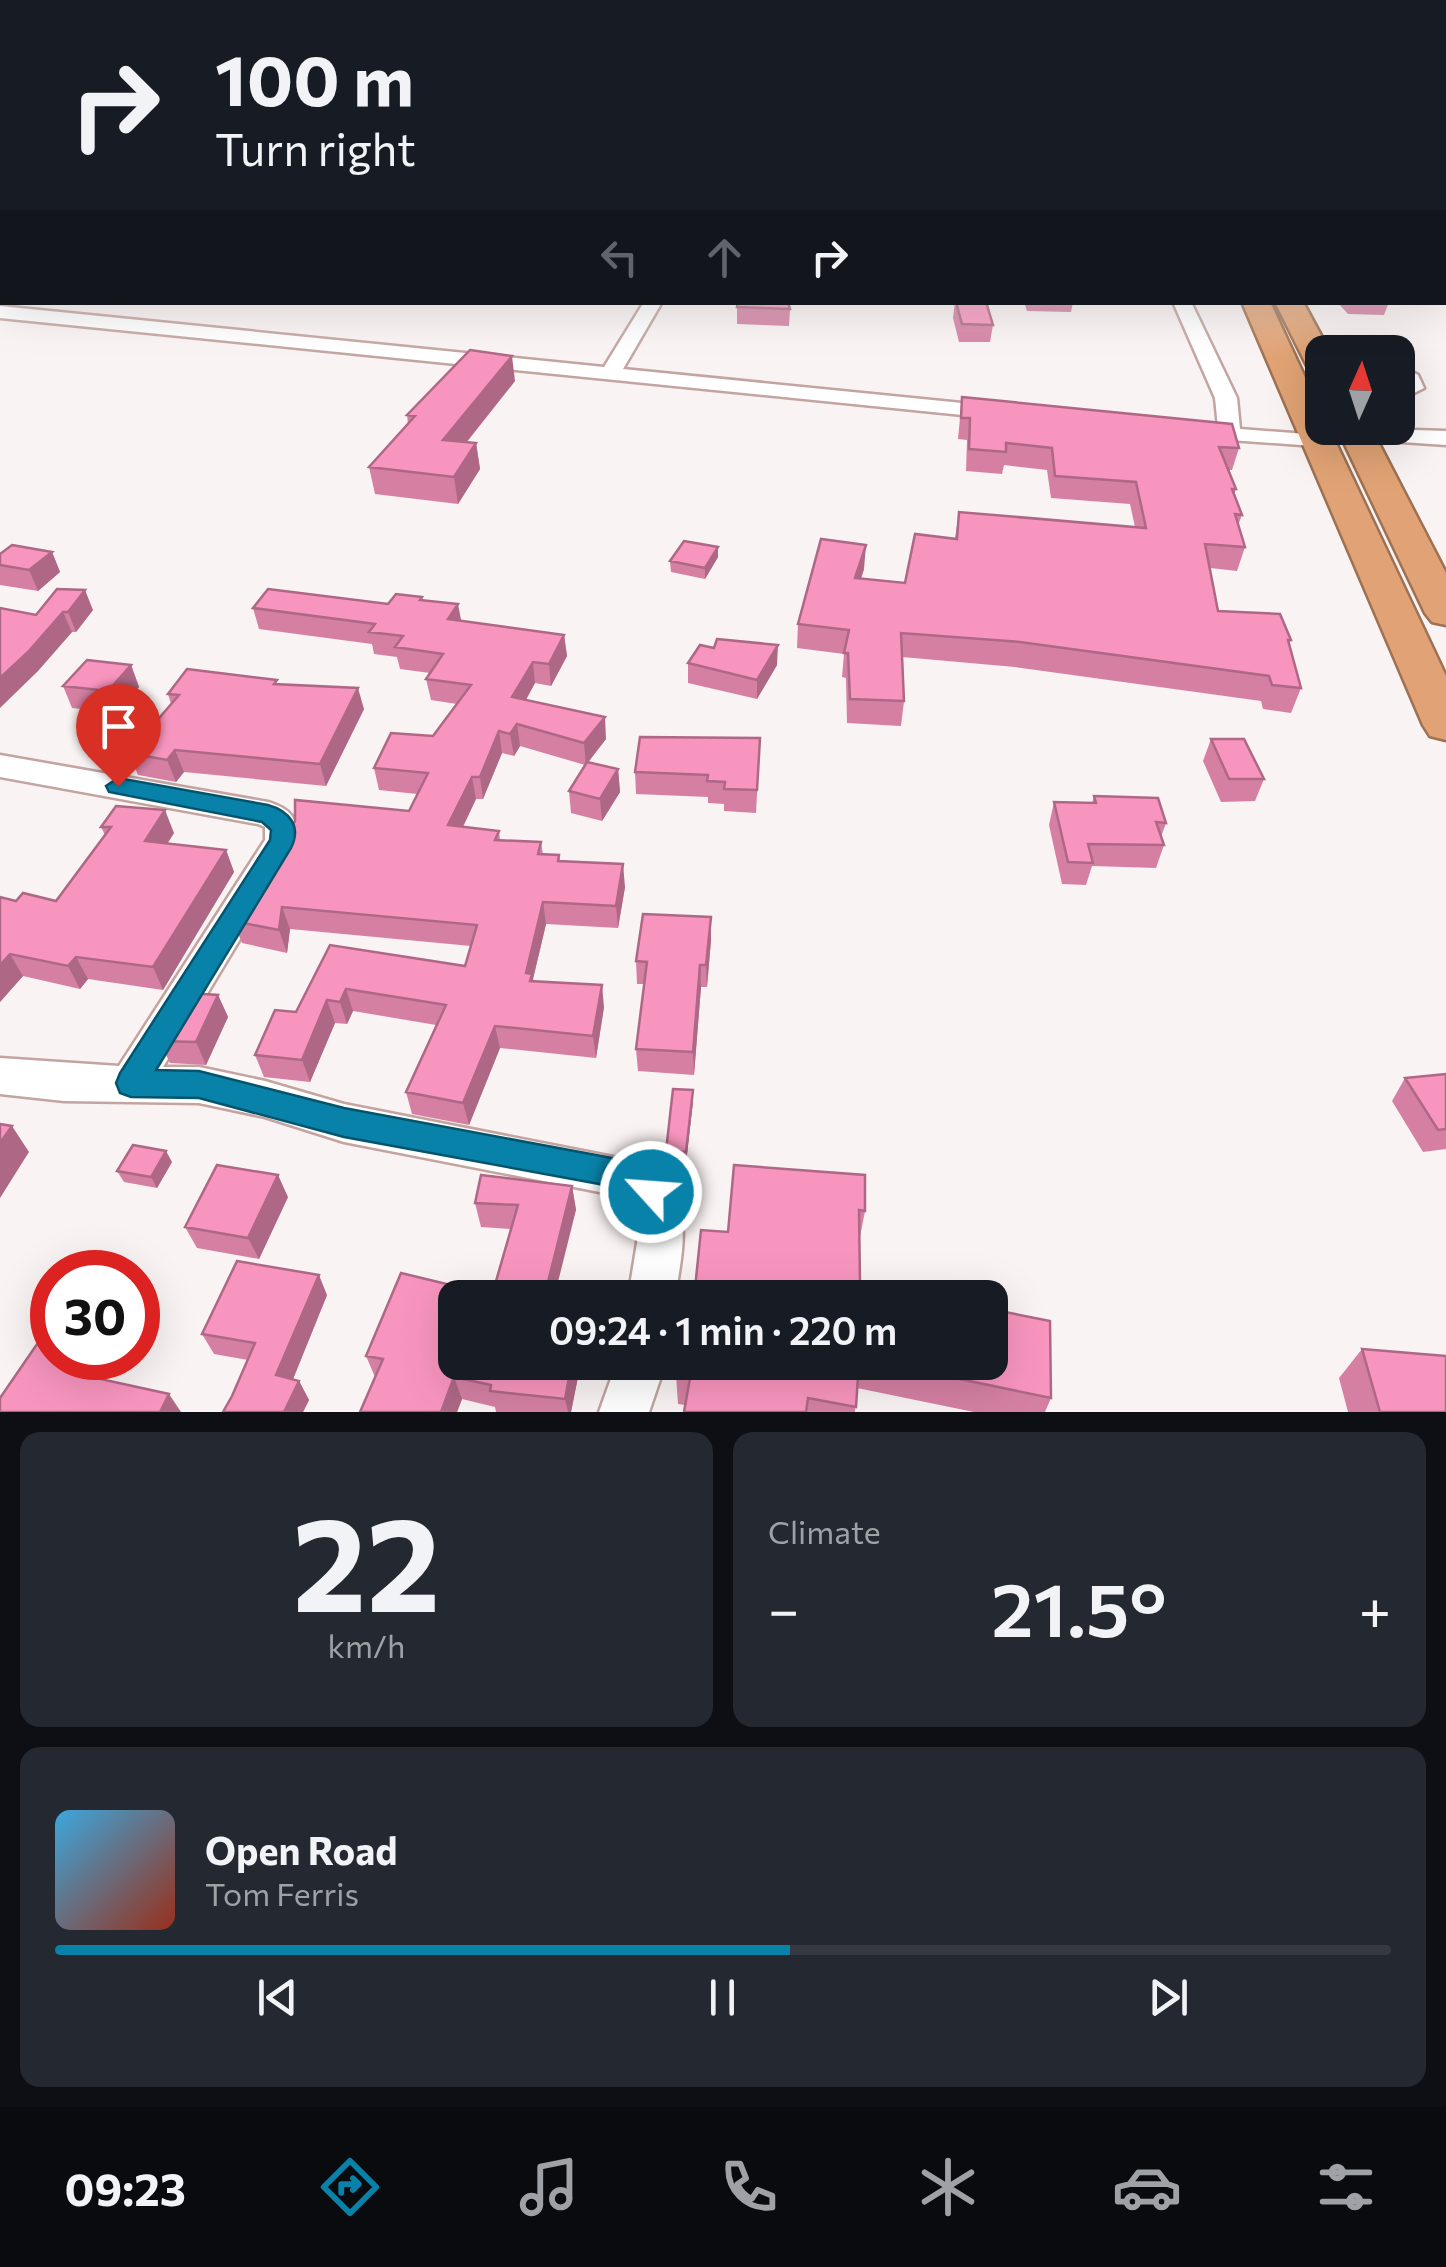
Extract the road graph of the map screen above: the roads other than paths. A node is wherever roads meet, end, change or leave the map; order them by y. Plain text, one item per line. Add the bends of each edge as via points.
1 (651, 305) edge
2 (1183, 305) edge
3 (1257, 305) edge
4 (1291, 305) edge
5 (0, 312) edge
6 (1307, 335) edge
7 (611, 372) junction
8 (1305, 409) edge
9 (1017, 414) edge
10 (1172, 429) edge
11 (1230, 435) junction
12 (1415, 435) edge
13 (1446, 438) edge
14 (1305, 441) edge
15 (1321, 445) edge
16 (1363, 445) edge
17 (1446, 613) edge
18 (1446, 725) edge
19 (0, 766) edge
20 (0, 1076) edge
21 (131, 1083) junction
22 (653, 1280) edge
23 (636, 1380) edge
24 (624, 1412) edge

1 - 7 street
2 - 11 street via 1226,398
3 - 8 highway
4 - 6 highway
5 - 7 street
7 - 9 street
10 - 11 street
11 - 14 street
12 - 13 street
15 - 18 highway
16 - 17 highway
19 - 21 street via 236,807 281,822 282,841
20 - 21 street
21 - 22 street via 199,1085 344,1123 628,1176 651,1192 657,1206
23 - 24 street

